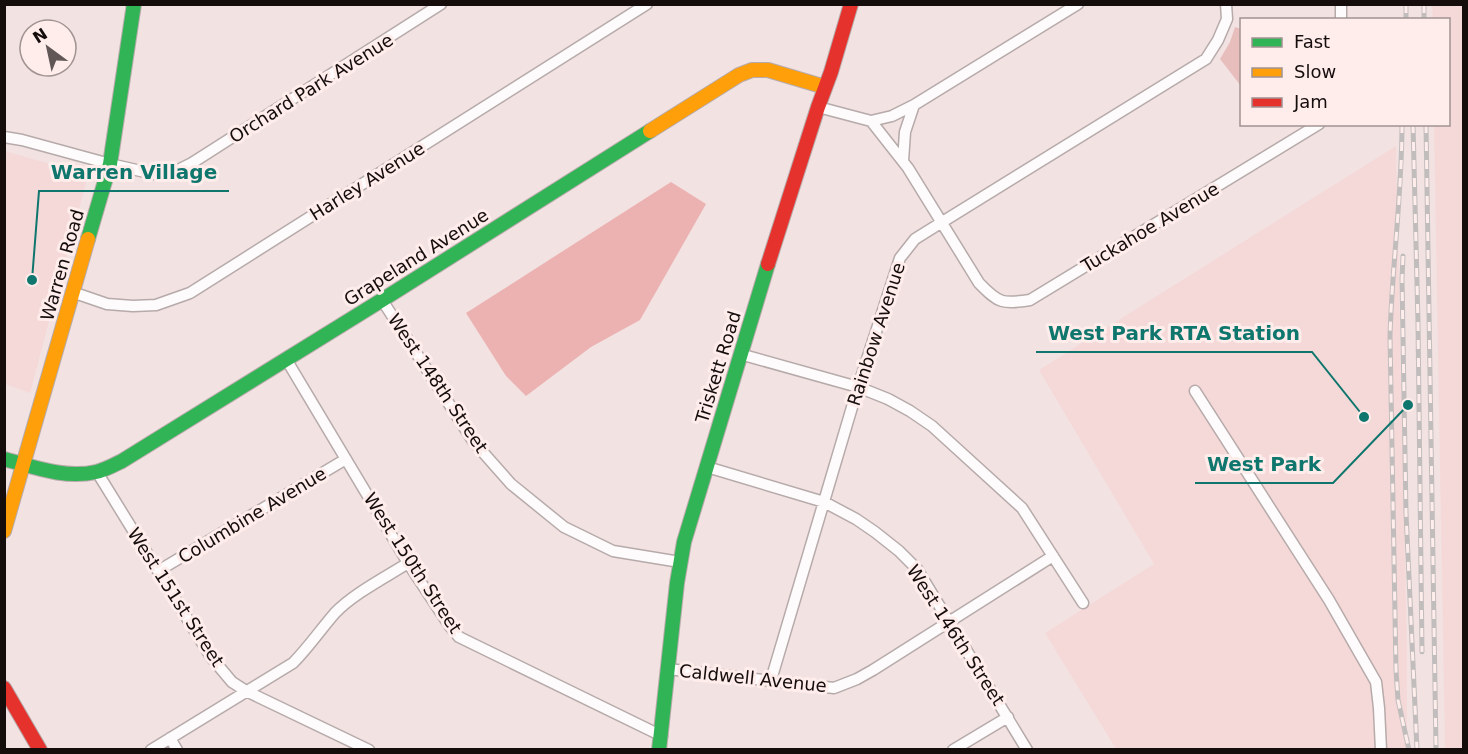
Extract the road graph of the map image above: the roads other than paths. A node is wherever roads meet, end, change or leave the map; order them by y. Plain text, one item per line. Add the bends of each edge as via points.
1 (134, 4) edge
2 (441, 4) edge
3 (647, 4) edge
4 (851, 4) edge
5 (1078, 4) edge
6 (1226, 4) edge
7 (825, 87) junction
8 (914, 105) junction
9 (818, 107) junction
10 (871, 121) junction
11 (1316, 126) edge
12 (4, 137) edge
13 (903, 162) junction
14 (110, 164) junction
15 (941, 222) junction
16 (72, 292) junction
17 (382, 300) junction
18 (740, 354) junction
19 (286, 359) junction
20 (858, 387) junction
21 (1195, 391) dead end
22 (4, 459) edge
23 (346, 459) junction
24 (24, 464) junction
25 (707, 467) junction
26 (97, 472) junction
27 (824, 502) junction
28 (4, 531) edge
29 (1053, 556) junction
30 (680, 562) junction
31 (408, 563) junction
32 (158, 571) junction
33 (1083, 603) dead end
34 (950, 622) junction
35 (668, 669) junction
36 (771, 680) junction
37 (5, 689) edge
38 (246, 692) junction
39 (1008, 717) junction
40 (170, 738) junction
41 (661, 743) edge
42 (40, 750) edge
43 (151, 750) edge
44 (177, 750) edge
45 (369, 750) edge
46 (953, 750) edge
47 (1027, 750) edge
48 (1381, 750) edge

1 - 14 main road, Warren Road
2 - 14 street, Orchard Park Avenue via 176,171 154,174
3 - 16 street, Harley Avenue via 190,292 156,305 133,306 107,304
4 - 7 main road, Triskett Road
5 - 8 street
6 - 15 street, Rainbow Avenue via 1227,19 1206,59
7 - 9 main road, Triskett Road
7 - 17 main road, Grapeland Avenue via 768,70 739,75
8 - 10 street
8 - 13 street via 905,132
9 - 10 street
9 - 18 main road, Triskett Road
10 - 13 street, Tuckahoe Avenue
11 - 15 street, Tuckahoe Avenue via 1030,300 1006,303 991,296
12 - 14 street, Orchard Park Avenue
13 - 15 street, Tuckahoe Avenue
14 - 16 main road, Warren Road
15 - 20 street, Rainbow Avenue via 915,239 900,258
16 - 24 main road, Warren Road
17 - 19 main road, Grapeland Avenue
17 - 30 street, West 148th Street via 473,441 511,484 564,527 613,551
18 - 20 street
18 - 25 main road, Triskett Road
19 - 23 street, West 150th Street
19 - 26 main road, Grapeland Avenue via 122,461
20 - 27 street, Rainbow Avenue
20 - 29 street via 888,399 932,426 1022,508
21 - 48 street via 1376,682
22 - 24 main road, Grapeland Avenue
23 - 31 street, West 150th Street
23 - 32 street, Columbine Avenue
24 - 26 main road, Grapeland Avenue via 49,472
24 - 28 main road, Warren Road
25 - 27 street, West 146th Street
25 - 30 main road, Triskett Road
26 - 32 street, West 151st Street
27 - 34 street, West 146th Street via 856,519 899,551 917,569
27 - 36 street, Rainbow Avenue
29 - 33 street
29 - 34 street, Caldwell Avenue
30 - 35 main road, Triskett Road
31 - 38 street via 337,612 293,663
31 - 41 street, West 150th Street via 459,637
32 - 38 street, West 151st Street via 211,657
34 - 36 street, Caldwell Avenue via 873,670 834,688
34 - 39 street, West 146th Street
35 - 36 street, Caldwell Avenue
35 - 41 main road, Triskett Road
37 - 42 main road
38 - 40 street
38 - 45 street, West 151st Street
39 - 46 street
39 - 47 street, West 146th Street
40 - 43 street
40 - 44 street

